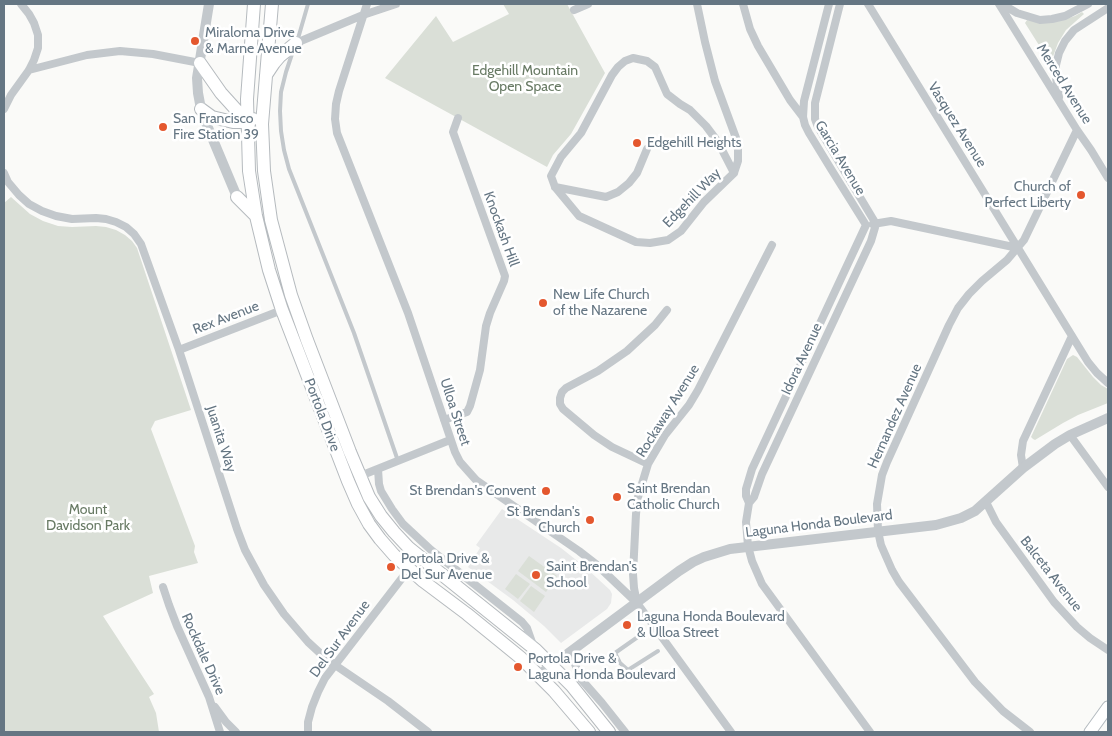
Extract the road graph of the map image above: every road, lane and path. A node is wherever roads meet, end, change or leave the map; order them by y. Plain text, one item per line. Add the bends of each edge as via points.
1 (22, 4) edge
2 (210, 4) edge
3 (254, 4) edge
4 (272, 4) edge
5 (308, 4) edge
6 (367, 4) edge
7 (396, 4) edge
8 (588, 4) edge
9 (697, 4) edge
10 (743, 4) edge
11 (828, 4) edge
12 (840, 4) edge
13 (868, 4) edge
14 (1001, 4) edge
15 (1088, 4) edge
16 (1108, 8) edge
17 (574, 10) dead end
18 (363, 15) junction
19 (270, 29) junction
20 (296, 42) junction
21 (200, 63) junction
22 (29, 70) junction
23 (266, 75) junction
24 (263, 104) junction
25 (1061, 104) junction
26 (4, 108) edge
27 (201, 110) junction
28 (803, 116) junction
29 (458, 118) dead end
30 (247, 121) junction
31 (1077, 130) junction
32 (262, 145) junction
33 (647, 150) dead end
34 (4, 173) edge
35 (734, 173) junction
36 (1108, 178) edge
37 (555, 187) junction
38 (237, 197) joint
39 (256, 216) junction
40 (876, 224) junction
41 (866, 225) junction
42 (772, 245) dead end
43 (1018, 248) junction
44 (282, 310) junction
45 (667, 310) dead end
46 (1072, 336) junction
47 (179, 350) junction
48 (1108, 383) edge
49 (1108, 418) edge
50 (444, 420) junction
51 (1070, 435) junction
52 (450, 440) junction
53 (398, 461) junction
54 (648, 464) junction
55 (1023, 468) junction
56 (378, 469) junction
57 (360, 476) junction
58 (1108, 487) edge
59 (986, 502) junction
60 (748, 503) junction
61 (878, 531) junction
62 (748, 546) junction
63 (409, 569) junction
64 (163, 586) dead end
65 (637, 602) junction
66 (642, 634) dead end
67 (536, 650) junction
68 (1108, 650) edge
69 (658, 651) dead end
70 (570, 653) junction
71 (335, 665) junction
72 (552, 666) junction
73 (539, 675) junction
74 (209, 697) junction
75 (1108, 707) edge
76 (1108, 715) edge
77 (220, 732) edge
78 (236, 732) edge
79 (308, 732) edge
80 (428, 732) edge
81 (589, 732) edge
82 (609, 732) edge
83 (625, 732) edge
84 (731, 732) edge
85 (870, 732) edge
86 (1030, 732) edge
87 (1090, 732) edge
88 (1100, 732) edge

1 - 22 street via 30,14 38,35 38,48
2 - 21 street
3 - 30 main road, Portola Drive
4 - 19 main road, Portola Drive
5 - 20 lane
6 - 18 street, Ulloa Street
7 - 18 street
8 - 17 street
9 - 35 street, Edgehill Way via 715,81 736,138 738,161
10 - 28 street via 758,46
11 - 28 street, Garcia Avenue
12 - 40 street, Garcia Avenue via 815,104 815,119
13 - 43 street, Vasquez Avenue
14 - 15 street via 1040,20 1065,16
14 - 25 street, Merced Avenue
16 - 25 street via 1074,30 1059,53 1056,78
18 - 20 street
18 - 50 street, Ulloa Street via 336,104 337,133 408,313
19 - 20 main road via 277,42 288,45
19 - 23 main road, Portola Drive
20 - 23 main road
20 - 53 lane via 281,92 284,150 354,333
21 - 22 street via 120,51 87,55
21 - 27 street via 196,78
21 - 30 main road via 221,93
22 - 26 street
23 - 24 main road, Portola Drive
24 - 30 main road via 259,114
24 - 32 main road, Portola Drive
25 - 31 street, Merced Avenue
27 - 30 main road via 223,120
27 - 38 street
28 - 41 street, Garcia Avenue via 809,133
29 - 50 street, Knockash Hill via 453,132 505,276 486,326 480,370 470,406 467,412
30 - 32 main road
30 - 39 main road, Portola Drive via 249,170
31 - 36 street, Merced Avenue
31 - 43 street, Hernandez Avenue
32 - 57 main road, Portola Drive via 271,220 292,295
33 - 37 street via 629,183 606,197
34 - 47 street, Juanita Way via 18,195 42,211 72,219 106,219 134,234 141,244
35 - 37 street, Edgehill Way via 704,202 681,231 668,240 650,243 636,242 580,216
35 - 37 street, Edgehill Way via 706,126 667,94 648,61 633,58 618,66 581,133 561,157 551,176
38 - 39 main road
39 - 44 main road, Portola Drive
40 - 41 street
40 - 43 street via 891,222
40 - 60 street, Idora Avenue via 872,241 754,497
41 - 60 street, Idora Avenue via 752,469 746,489
42 - 54 street, Rockaway Avenue via 698,390
43 - 46 street, Vasquez Avenue
43 - 61 street, Hernandez Avenue via 969,294 949,325 882,475 877,504
44 - 47 street, Rex Avenue
44 - 63 main road, Portola Drive via 358,504 380,540
45 - 54 street via 627,351 566,388 560,398 563,409 594,435
46 - 48 street, Vasquez Avenue via 1088,362
46 - 55 street via 1023,440
47 - 71 street, Juanita Way via 231,513 251,563 284,614 308,642
49 - 51 street, Laguna Honda Boulevard
50 - 52 street, Ulloa Street
51 - 55 street, Laguna Honda Boulevard
51 - 58 street
52 - 53 street
52 - 65 street, Ulloa Street via 460,462 476,480 579,551
53 - 56 street
54 - 65 street, Rockaway Avenue via 636,514 633,574
55 - 59 street, Laguna Honda Boulevard
56 - 57 street
56 - 67 street, Portola Drive via 381,491 403,524 522,622
57 - 67 main road, Portola Drive via 381,516 409,548
59 - 61 street, Laguna Honda Boulevard via 975,511 948,522
59 - 68 street, Balceta Avenue via 996,522 1054,602 1077,627
60 - 62 street, Idora Avenue
61 - 62 street, Laguna Honda Boulevard
61 - 86 street, Hernandez Avenue via 892,570 963,668 993,702
62 - 65 street, Laguna Honda Boulevard via 717,552 693,562
62 - 85 street, Idora Avenue via 762,584
63 - 71 street, Del Sur Avenue
63 - 73 main road, Portola Drive via 505,644
64 - 74 street, Rockdale Drive via 168,605
65 - 70 street, Laguna Honda Boulevard
65 - 84 street, Ulloa Street
66 - 69 lane via 615,653 620,663 628,670
67 - 72 main road, Portola Drive
70 - 72 street, Laguna Honda Boulevard
70 - 83 street via 580,678
71 - 79 street, Del Sur Avenue via 314,700
71 - 80 street, Juanita Way
72 - 73 street, Laguna Honda Boulevard
72 - 82 main road, Portola Drive
73 - 81 main road, Portola Drive
74 - 77 street, Rockdale Drive
74 - 78 street
75 - 87 main road
76 - 88 main road

